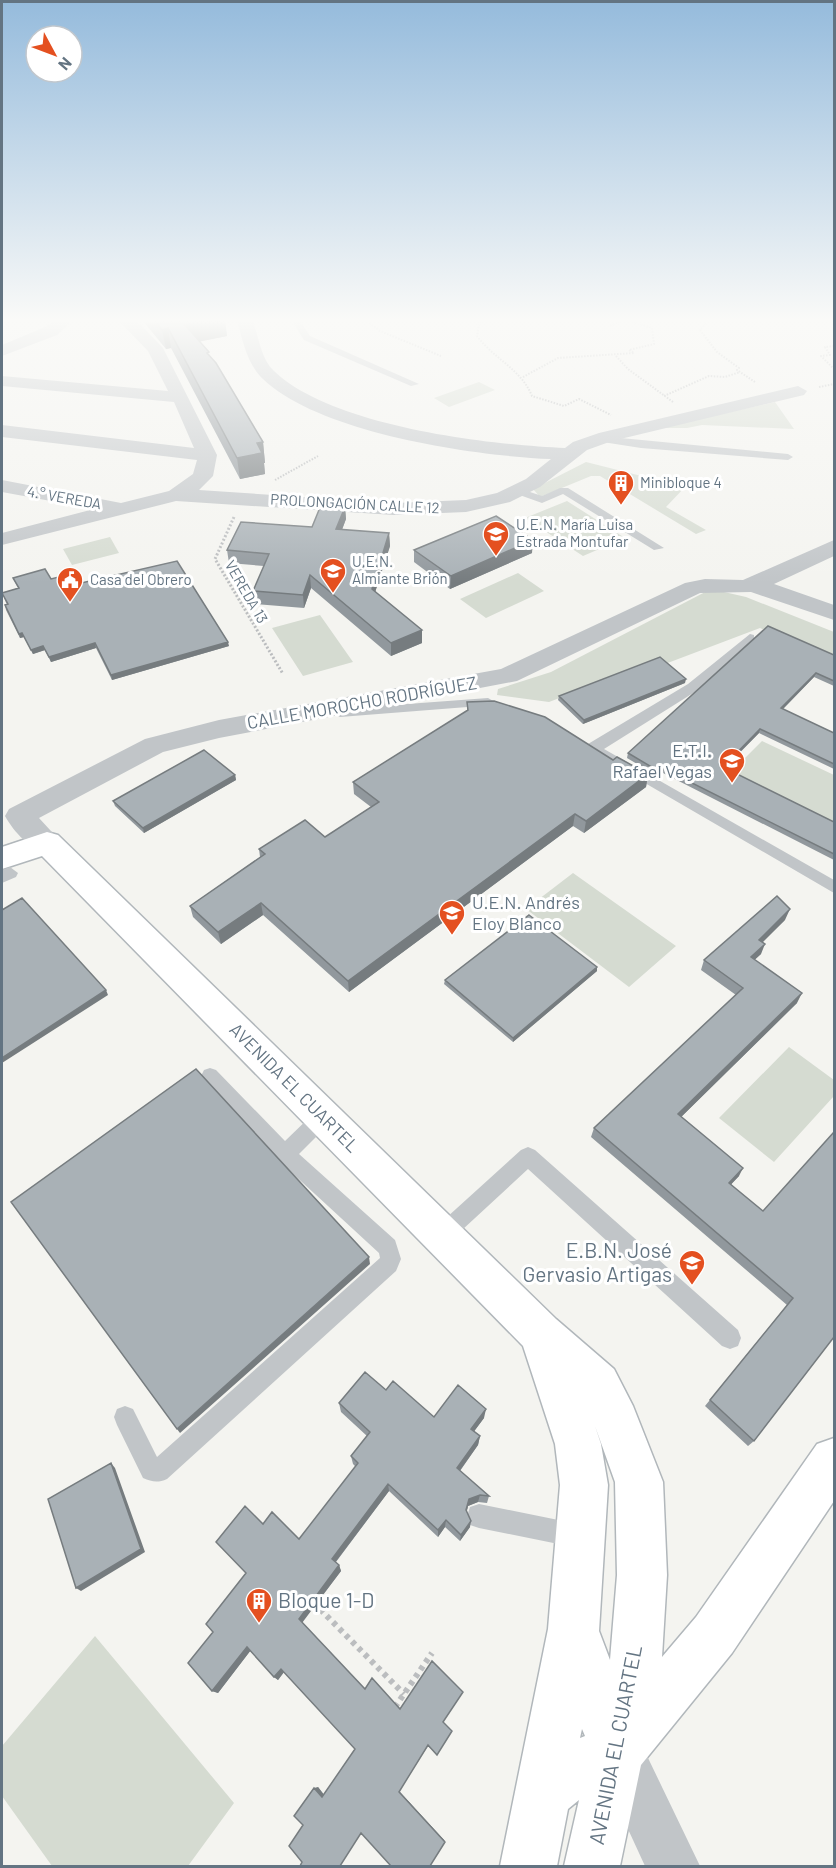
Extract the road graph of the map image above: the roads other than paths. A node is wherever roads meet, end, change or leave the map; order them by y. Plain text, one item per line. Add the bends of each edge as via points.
1 (185, 408) edge
2 (329, 408) edge
3 (725, 408) edge
4 (2, 430) edge
5 (600, 439) junction
6 (568, 454) junction
7 (207, 455) junction
8 (788, 457) dead end
9 (2, 486) edge
10 (518, 490) junction
11 (176, 495) junction
12 (126, 509) junction
13 (2, 539) edge
14 (834, 547) edge
15 (658, 548) dead end
16 (746, 586) junction
17 (834, 613) edge
18 (750, 638) dead end
19 (501, 704) edge
20 (289, 717) junction
21 (579, 740) edge
22 (594, 749) junction
23 (47, 843) junction
24 (4, 870) edge
25 (834, 887) edge
26 (210, 1076) dead end
27 (322, 1118) junction
28 (285, 1154) junction
29 (442, 1235) junction
30 (541, 1334) junction
31 (730, 1338) dead end
32 (124, 1417) dead end
33 (834, 1461) edge
34 (479, 1516) edge
35 (582, 1537) junction
36 (574, 1629) junction
37 (618, 1750) junction
38 (545, 1792) junction
39 (529, 1866) edge
40 (592, 1866) edge
41 (673, 1866) edge

1 - 7 street
2 - 6 street via 434,438 504,450
3 - 5 street, PROLONGACIÓN CALLE 12
4 - 7 street
5 - 6 street, PROLONGACIÓN CALLE 12
5 - 8 lane
6 - 10 street, PROLONGACIÓN CALLE 12
7 - 11 street via 208,469 201,479
9 - 12 street, 4.° VEREDA
10 - 11 street, PROLONGACIÓN CALLE 12 via 489,502 436,509
10 - 15 lane via 542,500 564,490
11 - 12 street, PROLONGACIÓN CALLE 12
12 - 13 street, PROLONGACIÓN CALLE 12
14 - 16 street
16 - 17 street, CALLE MOROCHO RODRÍGUEZ
16 - 20 street, CALLE MOROCHO RODRÍGUEZ via 706,584 693,588 508,676
18 - 22 lane via 693,687
19 - 20 lane
20 - 23 street, CALLE MOROCHO RODRÍGUEZ via 154,745 19,816
21 - 22 lane
22 - 25 lane
23 - 24 main road
23 - 27 main road, AVENIDA EL CUARTEL
26 - 28 lane
27 - 28 lane
27 - 29 main road, AVENIDA EL CUARTEL
28 - 32 lane via 388,1247 392,1253 389,1264 159,1471 151,1470
29 - 30 main road, AVENIDA EL CUARTEL
29 - 31 lane via 528,1156
30 - 35 main road, AVENIDA EL CUARTEL via 578,1444 584,1485
30 - 37 main road, AVENIDA EL CUARTEL via 598,1385 617,1422 639,1482 642,1575 635,1670
33 - 37 main road via 714,1635
34 - 35 lane
35 - 36 main road, AVENIDA EL CUARTEL
36 - 37 main road
36 - 38 main road, AVENIDA EL CUARTEL
37 - 38 main road via 578,1766
37 - 40 main road, AVENIDA EL CUARTEL
37 - 41 street
38 - 39 main road, AVENIDA EL CUARTEL

